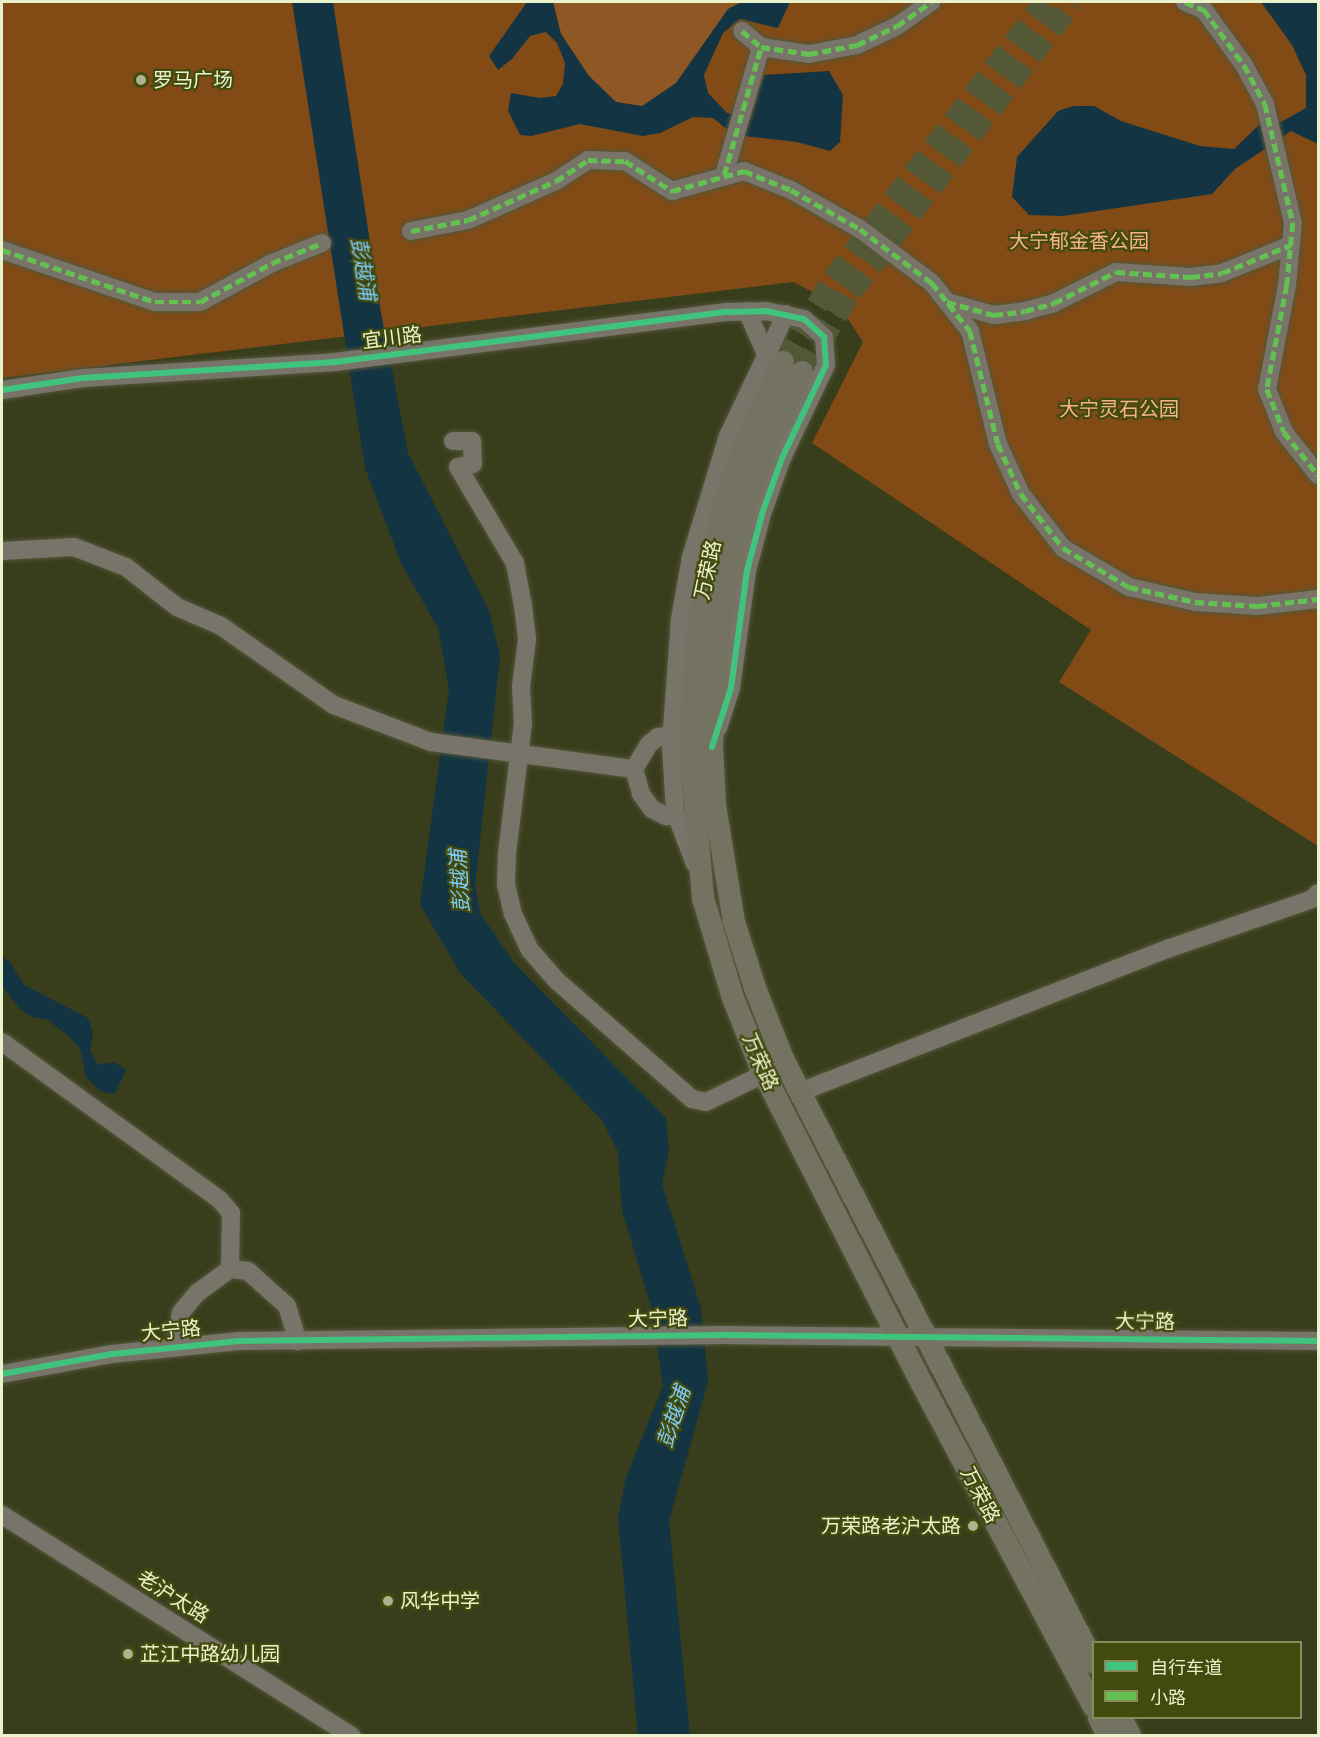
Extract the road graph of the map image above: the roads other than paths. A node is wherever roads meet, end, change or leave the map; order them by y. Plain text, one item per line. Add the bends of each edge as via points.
1 (930, 2) edge
2 (1185, 2) edge
3 (742, 32) dead end
4 (761, 47) junction
5 (724, 175) junction
6 (411, 231) dead end
7 (322, 243) dead end
8 (1291, 245) junction
9 (2, 250) edge
10 (947, 302) junction
11 (747, 311) junction
12 (786, 314) junction
13 (784, 362) junction
14 (2, 390) edge
15 (453, 441) dead end
16 (1318, 475) edge
17 (2, 550) edge
18 (1318, 599) edge
19 (672, 735) junction
20 (712, 747) junction
21 (520, 754) junction
22 (633, 769) junction
23 (675, 812) junction
24 (698, 869) junction
25 (1318, 892) edge
26 (2, 1042) edge
27 (764, 1074) junction
28 (800, 1092) junction
29 (230, 1269) junction
30 (898, 1336) junction
31 (928, 1337) junction
32 (298, 1341) junction
33 (1318, 1341) edge
34 (175, 1346) junction
35 (2, 1374) edge
36 (2, 1515) edge
37 (1092, 1659) edge
38 (1092, 1703) edge
39 (1100, 1719) edge
40 (1122, 1719) edge
41 (352, 1736) edge
42 (1108, 1736) edge
43 (1130, 1736) edge

1 - 4 street via 897,26 857,45 808,54
2 - 8 street via 1204,10 1244,65 1265,104 1293,224
3 - 4 street
4 - 5 street
5 - 6 street via 672,191 625,161 588,160 556,181 468,220
5 - 10 street via 744,171 791,190 860,229 932,283
7 - 9 street via 272,263 200,302 155,302
8 - 10 street via 1222,273 1191,277 1116,272 1054,303 1025,311 994,315
8 - 16 street via 1267,389 1284,432
10 - 18 street via 970,331 998,444 1016,484 1063,548 1129,587 1195,602 1258,606
11 - 12 street, 宜川路
11 - 13 street
11 - 14 street, 宜川路 via 335,362 83,378
12 - 13 street
12 - 20 street, 宜川路 via 810,323 824,337 826,365 782,458 762,514 745,582 731,688
13 - 19 street via 728,436 691,556 673,681
13 - 20 main road, 万荣路 via 765,452 729,567 719,625
13 - 24 main road, 万荣路 via 745,443 724,502 698,622 690,746
15 - 21 street via 472,441 472,464 458,467 515,563 526,640
17 - 21 street via 74,548 126,567 177,607 221,626 334,705 431,742
19 - 22 street via 658,737 649,744
19 - 23 street
20 - 28 main road, 万荣路 via 718,828 734,922 754,988
21 - 22 street
21 - 27 street via 506,884 513,914 530,950 556,980 623,1042 692,1099 706,1102
22 - 23 street via 641,794 652,809 666,816
23 - 24 street
24 - 27 main road, 万荣路 via 733,998
25 - 28 street via 1312,899 1170,948
26 - 29 street via 220,1200 231,1214
27 - 30 main road, 万荣路
28 - 31 main road, 万荣路
29 - 32 street via 248,1271 287,1306
29 - 34 street via 198,1292 181,1312
30 - 31 street, 大宁路
30 - 32 street, 大宁路 via 650,1335
30 - 38 main road, 万荣路
31 - 33 street, 大宁路
31 - 37 main road, 万荣路
32 - 34 street, 大宁路
34 - 35 street, 大宁路 via 44,1364
36 - 41 street, 老沪太路
39 - 42 main road
40 - 43 main road

